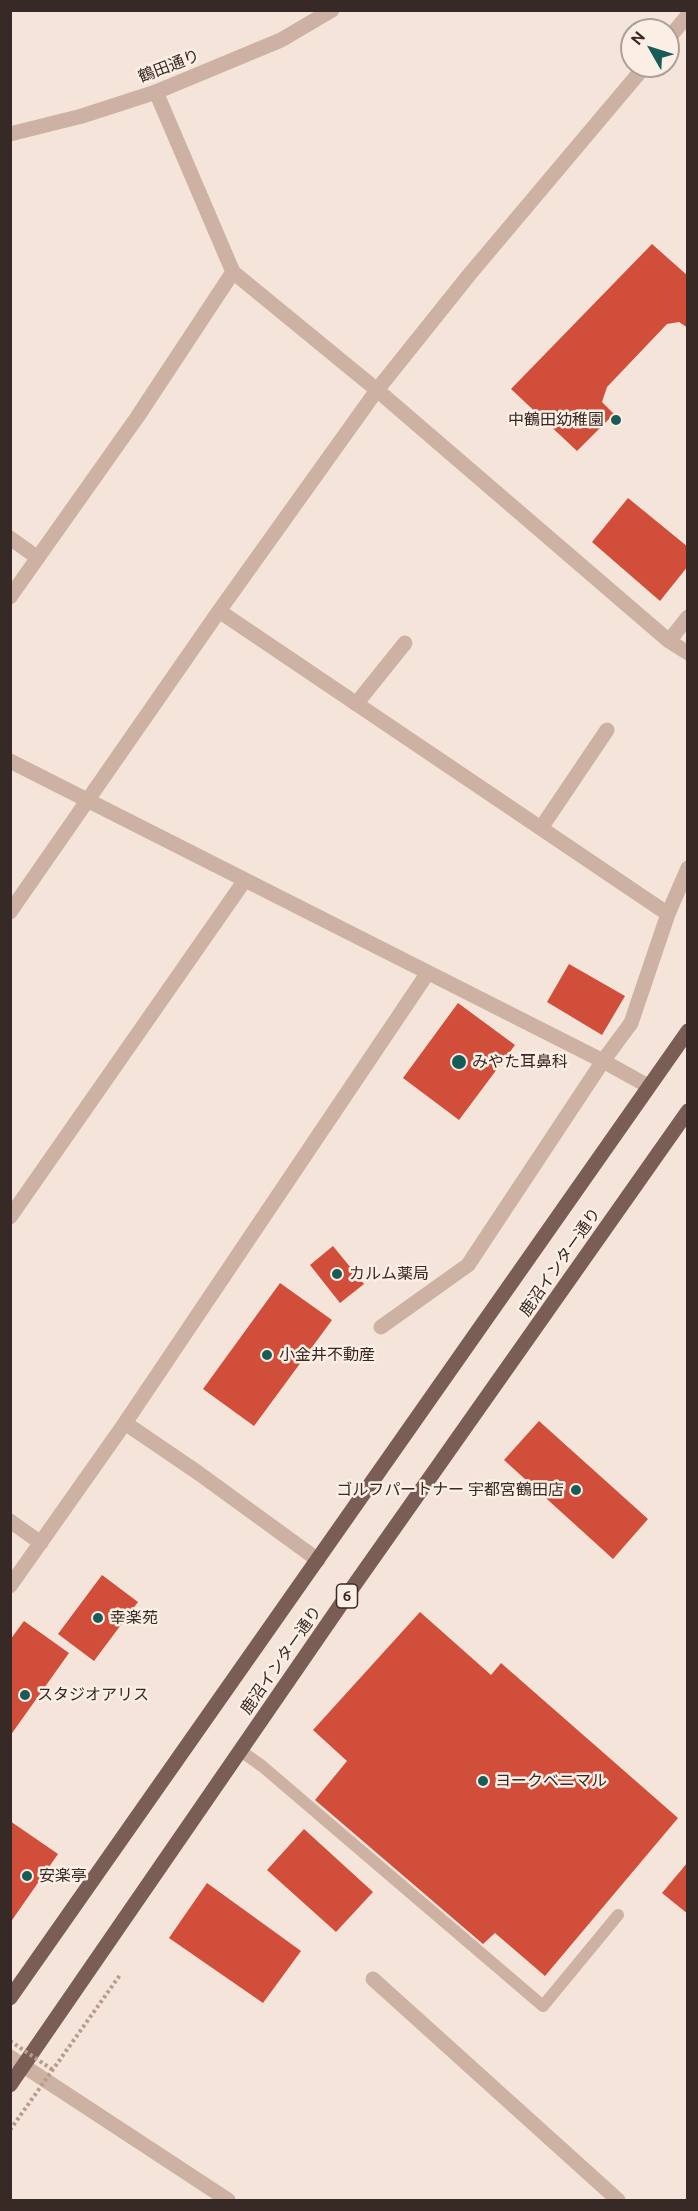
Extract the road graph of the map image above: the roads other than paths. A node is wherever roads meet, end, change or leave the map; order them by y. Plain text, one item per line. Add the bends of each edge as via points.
1 (328, 12) edge
2 (635, 78) edge
3 (156, 92) junction
4 (10, 134) edge
5 (232, 272) junction
6 (377, 390) junction
7 (10, 538) edge
8 (38, 558) junction
9 (10, 597) edge
10 (219, 611) junction
11 (687, 617) edge
12 (669, 641) junction
13 (405, 643) dead end
14 (687, 653) edge
15 (356, 704) junction
16 (607, 730) dead end
17 (10, 761) edge
18 (89, 801) junction
19 (541, 828) junction
20 (687, 868) edge
21 (245, 880) junction
22 (10, 912) edge
23 (668, 914) junction
24 (427, 974) junction
25 (687, 1031) edge
26 (603, 1061) junction
27 (648, 1086) junction
28 (687, 1111) edge
29 (10, 1218) edge
30 (381, 1327) dead end
31 (125, 1423) junction
32 (10, 1521) edge
33 (41, 1543) junction
34 (318, 1560) junction
35 (10, 1586) edge
36 (241, 1751) junction
37 (618, 1915) dead end
38 (373, 1979) dead end
39 (10, 1998) edge
40 (10, 2057) edge
41 (24, 2066) junction
42 (10, 2085) edge
43 (228, 2200) edge
44 (618, 2200) edge

1 - 3 street, 鶴田通り via 281,40
2 - 6 street via 468,274
3 - 4 street, 鶴田通り
3 - 5 street
5 - 6 street
5 - 8 street via 138,416
6 - 10 street
6 - 12 street
7 - 8 street
8 - 9 street
10 - 15 street
10 - 18 street
11 - 12 street
12 - 14 street
13 - 15 street
15 - 19 street
16 - 19 street
17 - 18 street
18 - 21 street
18 - 22 street
19 - 23 street
20 - 23 street
21 - 24 street
21 - 29 street
23 - 26 street via 631,1023
24 - 26 street
24 - 31 street
25 - 27 main road, 鹿沼インター通り
26 - 27 street
26 - 30 street via 468,1265
27 - 34 main road, 鹿沼インター通り
28 - 36 main road, 鹿沼インター通り / 6
31 - 33 street
31 - 34 street
32 - 33 street
33 - 35 street
34 - 39 main road, 鹿沼インター通り
36 - 37 lane via 543,2006
36 - 41 main road, 鹿沼インター通り / 6
38 - 44 street
40 - 41 street
41 - 42 main road, 鹿沼インター通り / 6
41 - 43 street

